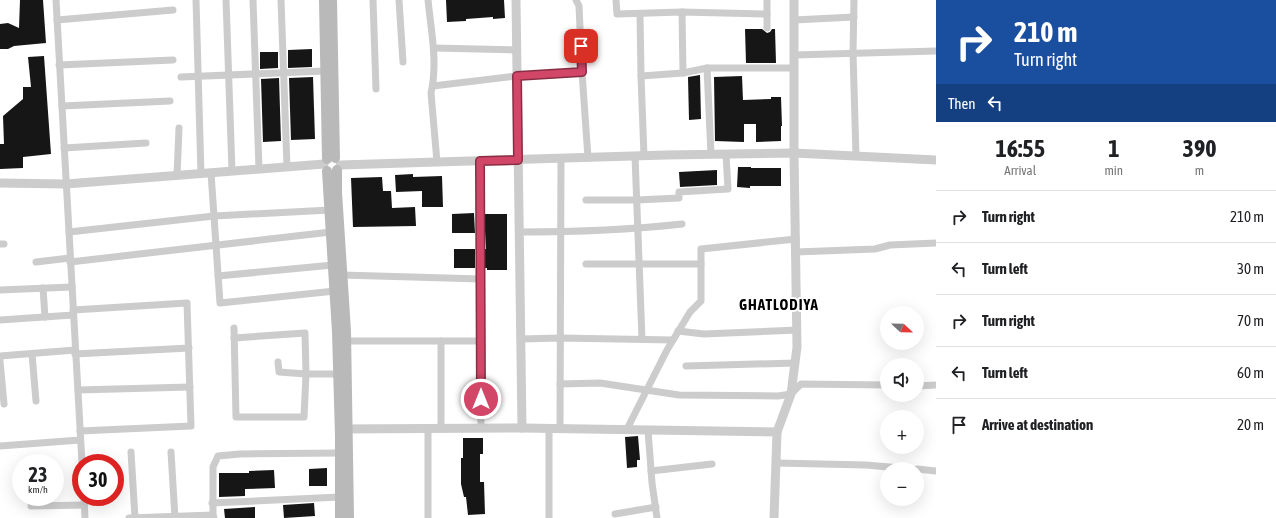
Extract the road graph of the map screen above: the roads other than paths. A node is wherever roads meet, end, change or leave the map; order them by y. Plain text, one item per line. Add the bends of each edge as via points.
1 (56, 0) edge
2 (196, 0) edge
3 (226, 0) edge
4 (253, 0) edge
5 (281, 0) edge
6 (324, 0) edge
7 (332, 0) edge
8 (373, 0) edge
9 (399, 0) edge
10 (428, 0) edge
11 (516, 0) edge
12 (576, 0) edge
13 (616, 0) edge
14 (767, 0) edge
15 (794, 0) edge
16 (854, 0) edge
17 (173, 10) dead end
18 (682, 12) junction
19 (640, 14) junction
20 (767, 14) junction
21 (854, 17) junction
22 (57, 20) junction
23 (794, 20) junction
24 (767, 28) dead end
25 (434, 48) junction
26 (517, 50) junction
27 (936, 51) edge
28 (853, 53) junction
29 (794, 55) junction
30 (173, 60) dead end
31 (403, 62) dead end
32 (59, 65) junction
33 (707, 68) junction
34 (794, 68) junction
35 (325, 71) junction
36 (582, 72) junction
37 (283, 73) junction
38 (683, 73) junction
39 (256, 74) junction
40 (228, 75) junction
41 (199, 76) junction
42 (517, 76) junction
43 (641, 76) junction
44 (181, 77) dead end
45 (433, 86) junction
46 (376, 89) dead end
47 (170, 101) dead end
48 (62, 106) junction
49 (179, 128) dead end
50 (146, 143) dead end
51 (64, 148) junction
52 (794, 153) junction
53 (710, 154) junction
54 (726, 154) junction
55 (639, 156) junction
56 (856, 156) junction
57 (560, 158) junction
58 (588, 158) junction
59 (518, 160) junction
60 (936, 160) edge
61 (480, 161) junction
62 (437, 162) junction
63 (332, 165) junction
64 (287, 167) junction
65 (259, 169) junction
66 (232, 171) junction
67 (206, 173) junction
68 (177, 176) junction
69 (0, 183) edge
70 (66, 184) junction
71 (586, 200) dead end
72 (637, 200) junction
73 (330, 210) junction
74 (214, 216) junction
75 (682, 224) dead end
76 (638, 229) junction
77 (69, 232) junction
78 (331, 232) junction
79 (519, 232) junction
80 (560, 232) junction
81 (796, 239) junction
82 (936, 243) edge
83 (216, 246) junction
84 (796, 252) junction
85 (70, 260) junction
86 (36, 262) dead end
87 (586, 264) dead end
88 (639, 264) junction
89 (701, 264) junction
90 (333, 265) junction
91 (342, 275) junction
92 (218, 276) junction
93 (481, 280) junction
94 (72, 287) junction
95 (43, 288) junction
96 (0, 290) edge
97 (335, 291) junction
98 (73, 313) junction
99 (45, 317) junction
100 (0, 320) edge
101 (234, 328) dead end
102 (797, 330) junction
103 (678, 332) junction
104 (234, 338) junction
105 (560, 338) junction
106 (521, 339) junction
107 (642, 339) junction
108 (673, 340) junction
109 (346, 341) junction
110 (441, 341) junction
111 (481, 341) junction
112 (189, 348) junction
113 (75, 352) junction
114 (32, 354) junction
115 (0, 356) edge
116 (0, 361) edge
117 (278, 362) dead end
118 (795, 363) junction
119 (686, 366) dead end
120 (306, 374) junction
121 (338, 374) junction
122 (560, 384) junction
123 (880, 385) edge
124 (936, 385) edge
125 (924, 386) edge
126 (190, 387) junction
127 (78, 390) junction
128 (647, 390) junction
129 (790, 394) junction
130 (36, 401) dead end
131 (4, 404) dead end
132 (428, 428) junction
133 (441, 428) junction
134 (481, 428) junction
135 (522, 428) junction
136 (549, 428) junction
137 (560, 428) junction
138 (344, 429) junction
139 (627, 429) junction
140 (648, 430) junction
141 (80, 431) junction
142 (777, 432) junction
143 (80, 440) junction
144 (0, 446) edge
145 (131, 452) dead end
146 (171, 452) dead end
147 (340, 452) junction
148 (81, 454) edge
149 (776, 463) junction
150 (712, 464) dead end
151 (880, 466) edge
152 (651, 470) junction
153 (924, 470) edge
154 (936, 471) edge
155 (340, 497) junction
156 (212, 503) junction
157 (84, 506) edge
158 (656, 507) junction
159 (615, 514) dead end
160 (214, 516) edge
161 (175, 517) edge
162 (85, 518) edge
163 (129, 518) edge
164 (135, 518) edge
165 (340, 518) edge
166 (349, 518) edge
167 (428, 518) edge
168 (549, 518) edge
169 (657, 518) edge
170 (774, 518) edge

1 - 22 street
2 - 41 street
3 - 40 street
4 - 39 street
5 - 37 street
6 - 35 main road
7 - 63 main road
8 - 46 street
9 - 31 street
10 - 25 street
11 - 26 street
12 - 36 street via 579,6
13 - 19 street via 617,14
14 - 20 street
15 - 23 street
16 - 21 street
17 - 22 street
18 - 19 street
18 - 20 street
18 - 38 street
19 - 43 street
20 - 24 street
21 - 23 street
21 - 28 street
22 - 32 street
23 - 29 street
25 - 26 street
25 - 45 street
26 - 42 street
27 - 28 street
28 - 29 street
28 - 56 street
29 - 34 street
30 - 32 street
32 - 48 street
33 - 34 street
33 - 38 street
33 - 53 street
34 - 52 street
35 - 37 street
35 - 63 main road
36 - 42 street
36 - 58 street
37 - 39 street
37 - 64 street
38 - 43 street
39 - 40 street
39 - 65 street
40 - 41 street
40 - 66 street
41 - 44 street
41 - 67 street
42 - 45 street
42 - 59 street
43 - 55 street
45 - 62 street via 431,93
47 - 48 street
48 - 51 street
49 - 68 street
50 - 51 street
51 - 70 street
52 - 54 street
52 - 56 street
52 - 81 street
53 - 54 street
53 - 55 street
54 - 72 street via 728,189 679,192 679,198
55 - 58 street
55 - 72 street
56 - 60 street
57 - 58 street
57 - 59 street
57 - 80 street
59 - 61 street
59 - 79 street
61 - 62 street
61 - 93 street
62 - 63 street
63 - 64 street
63 - 73 main road
63 - 91 main road
64 - 65 street
65 - 66 street
66 - 67 street
67 - 68 street
67 - 74 street
68 - 70 street
69 - 70 street
70 - 77 street
71 - 72 street
72 - 76 street
73 - 74 street
73 - 78 main road
74 - 77 street
74 - 83 street
75 - 76 street
76 - 80 street
76 - 88 street
77 - 85 street
78 - 83 street
78 - 90 main road
79 - 80 street
79 - 106 street
80 - 105 street
81 - 84 street
81 - 89 street via 701,249
82 - 84 street via 875,249
83 - 85 street
83 - 92 street
84 - 102 street
85 - 86 street
85 - 94 street
87 - 88 street
88 - 89 street
88 - 107 street
89 - 103 street via 701,301 690,312
90 - 92 street
90 - 97 main road
91 - 93 street
91 - 109 main road
92 - 97 street via 220,303
93 - 111 street
94 - 95 street
94 - 98 street
95 - 96 street
95 - 99 street
97 - 121 main road
98 - 99 street
98 - 112 street via 187,304
98 - 113 street
99 - 100 street
101 - 104 street
102 - 103 street via 704,334
102 - 118 street
103 - 108 street
104 - 120 street via 305,333
104 - 120 street via 236,417 304,417
105 - 106 street
105 - 107 street
105 - 122 street
106 - 135 street
107 - 108 street
108 - 128 street
109 - 110 street
109 - 138 main road
110 - 111 street
110 - 133 street
111 - 134 street
112 - 113 street
112 - 126 street
113 - 114 street
113 - 127 street
114 - 115 street
114 - 130 street
116 - 131 street
117 - 120 street via 279,372
118 - 119 street
118 - 129 street
120 - 121 street
121 - 138 main road
122 - 128 street via 600,382
122 - 137 street
123 - 129 street via 801,384
124 - 125 street
126 - 127 street
126 - 141 street via 192,426
127 - 141 street
128 - 129 street via 679,395
128 - 139 street
129 - 142 street
132 - 133 street
132 - 138 street
132 - 167 street
133 - 134 street
134 - 135 street
135 - 136 street
136 - 137 street
136 - 168 street
137 - 139 street
138 - 147 main road
138 - 166 main road
139 - 140 street
140 - 142 street
140 - 152 street
141 - 143 street
142 - 149 street
143 - 144 street
143 - 148 street
145 - 164 street
146 - 161 street
147 - 155 main road
147 - 156 street via 218,456 213,467
149 - 151 street
149 - 170 street
150 - 152 street
152 - 158 street
153 - 154 street
155 - 156 street
155 - 165 main road
156 - 160 street
157 - 162 street
158 - 159 street
158 - 169 street
160 - 161 street
161 - 164 street
163 - 164 street

